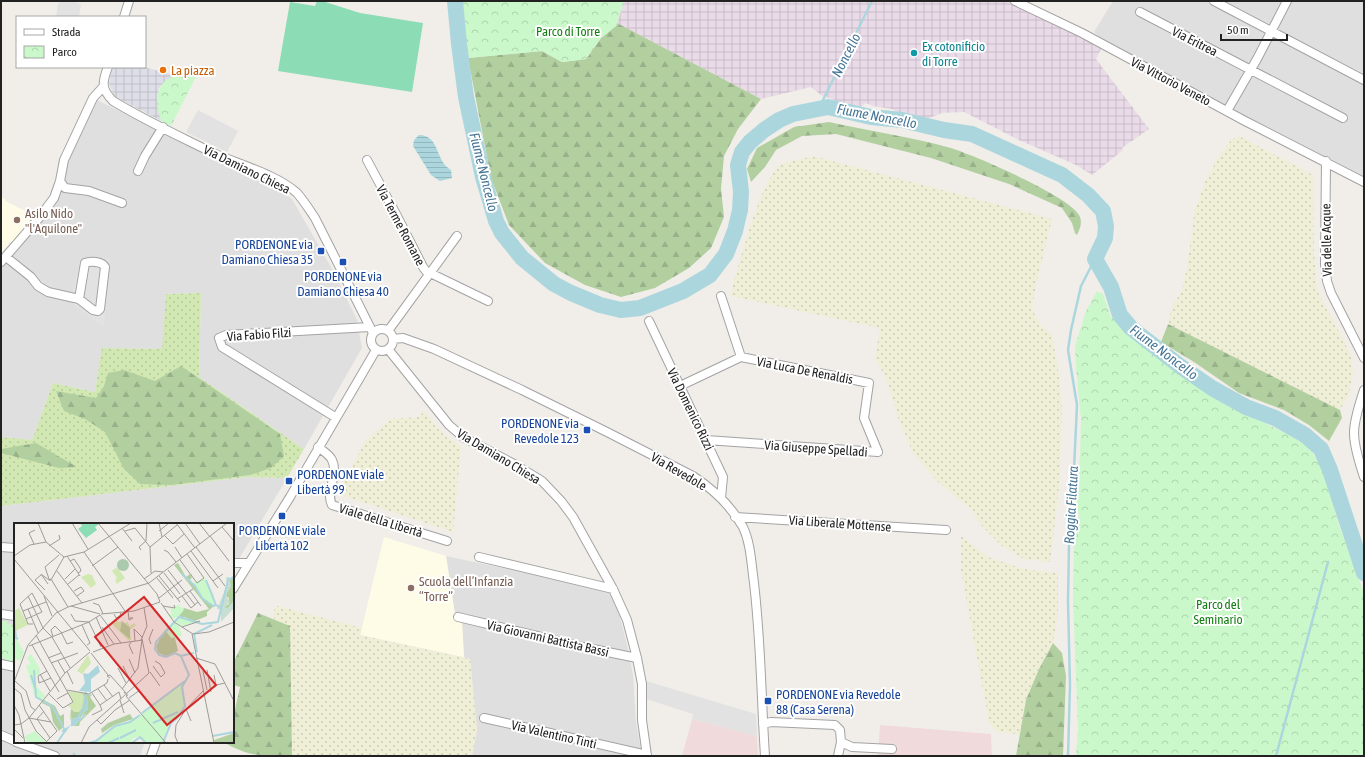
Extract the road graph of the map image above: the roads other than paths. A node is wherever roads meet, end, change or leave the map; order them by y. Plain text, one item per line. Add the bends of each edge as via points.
1 (129, 1) edge
2 (1015, 1) edge
3 (1214, 1) edge
4 (1287, 1) edge
5 (1140, 12) dead end
6 (124, 16) edge
7 (1272, 31) junction
8 (108, 68) edge
9 (1251, 70) junction
10 (1364, 80) edge
11 (103, 87) junction
12 (1227, 111) junction
13 (1343, 118) dead end
14 (163, 127) junction
15 (367, 160) dead end
16 (1326, 161) junction
17 (138, 171) dead end
18 (60, 181) junction
19 (1364, 182) edge
20 (122, 203) dead end
21 (457, 236) dead end
22 (3, 260) edge
23 (430, 273) junction
24 (721, 296) dead end
25 (79, 299) junction
26 (488, 300) dead end
27 (649, 321) dead end
28 (372, 330) junction
29 (388, 331) junction
30 (393, 339) junction
31 (376, 350) junction
32 (388, 350) junction
33 (741, 357) junction
34 (1364, 358) edge
35 (869, 383) joint
36 (680, 386) junction
37 (1364, 390) edge
38 (335, 417) junction
39 (706, 440) junction
40 (318, 447) junction
41 (1361, 455) edge
42 (1364, 477) edge
43 (721, 498) junction
44 (735, 517) junction
45 (946, 530) dead end
46 (447, 541) dead end
47 (1, 547) edge
48 (14, 548) edge
49 (479, 557) dead end
50 (234, 563) edge
51 (248, 564) junction
52 (234, 587) edge
53 (613, 589) junction
54 (1, 614) edge
55 (14, 616) edge
56 (458, 616) dead end
57 (637, 658) junction
58 (1, 664) edge
59 (14, 667) edge
60 (484, 718) dead end
61 (764, 724) junction
62 (1, 735) edge
63 (14, 741) edge
64 (841, 742) junction
65 (19, 743) edge
66 (156, 743) edge
67 (892, 749) dead end
68 (55, 756) edge
69 (151, 756) edge
70 (647, 756) edge
71 (765, 756) edge
72 (838, 756) edge

1 - 6 street
2 - 12 street, Via Vittorio Veneto via 1082,33
3 - 7 street
4 - 7 street
5 - 9 street, Via Eritrea
7 - 9 street
7 - 10 street
8 - 11 street
9 - 12 street
9 - 13 street, Via Eritrea
11 - 14 street, Via Damiano Chiesa via 113,101
11 - 18 street via 93,98 64,160
12 - 16 street, Via Vittorio Veneto
14 - 17 street
14 - 28 street, Via Damiano Chiesa via 270,177 296,193 315,218
15 - 23 street, Via Terme Romane via 423,267
16 - 19 street, Via Vittorio Veneto
16 - 34 street, Via delle Acque via 1327,281
18 - 20 street via 65,188 89,192
18 - 22 street via 49,205
21 - 23 street
22 - 25 street via 31,277 38,286 48,292
23 - 26 street, Via Terme Romane
23 - 29 street
24 - 33 street, Via Luca De Renaldis
25 - 25 street via 98,311 104,264 85,264
27 - 36 street, Via Domenico Rizzi
28 - 29 street
28 - 31 street via 371,341
28 - 38 street, Via Fabio Filzi via 226,335 219,338 222,347
29 - 30 street
30 - 32 street
30 - 43 street, Via Revedole via 403,338 434,349 522,390 693,476
31 - 32 street
31 - 38 street
32 - 53 street, Via Damiano Chiesa via 449,425 463,437 542,481 561,501 573,517
33 - 35 street, Via Luca De Renaldis
33 - 36 street, Via Luca De Renaldis
35 - 39 street, Via Giuseppe Spelladi via 864,418 878,452
36 - 39 street, Via Domenico Rizzi
37 - 41 street via 1354,434
38 - 40 street
39 - 43 street, Via Domenico Rizzi via 723,477
40 - 46 street, Viale della Libertà via 333,461 329,500 332,505
40 - 51 street
41 - 42 street
43 - 44 street, Via Revedole
44 - 45 street, Via Liberale Mottense
44 - 61 street, Via Revedole via 743,528 748,542 756,599
47 - 48 street
49 - 53 street
50 - 51 street
51 - 52 street
53 - 57 street, Via Damiano Chiesa via 627,620
54 - 55 street
56 - 57 street, Via Giovanni Battista Bassi
57 - 70 street, Via Damiano Chiesa via 642,684 642,720
58 - 59 street
60 - 70 street, Via Valentino Tinti
61 - 64 street via 770,722 835,725 840,730
61 - 71 street, Via Revedole
62 - 63 street
64 - 67 street via 852,747
64 - 72 street
65 - 68 street
66 - 69 street

